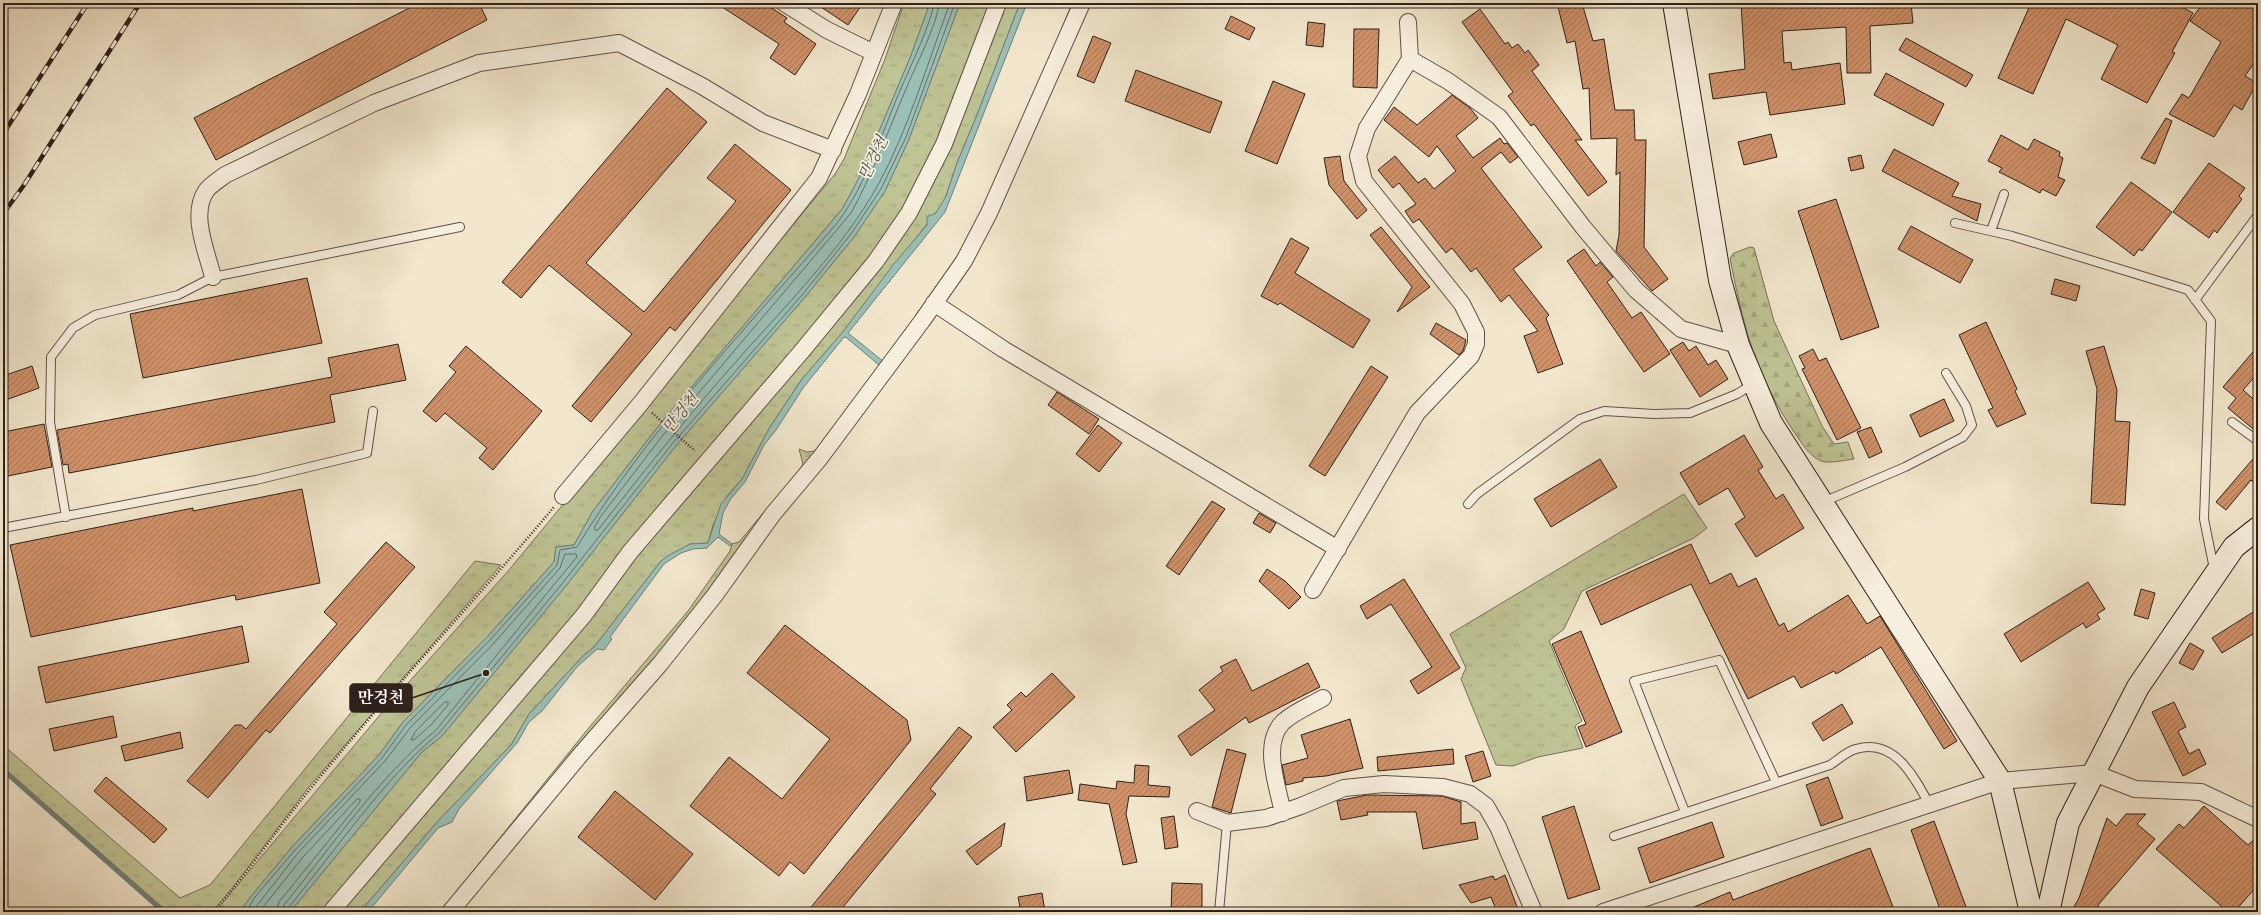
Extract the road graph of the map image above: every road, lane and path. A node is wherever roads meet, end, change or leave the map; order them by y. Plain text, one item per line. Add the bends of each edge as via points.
1 (784, 3) edge
2 (894, 3) edge
3 (998, 3) edge
4 (1082, 3) edge
5 (1674, 3) edge
6 (1408, 22) dead end
7 (874, 53) junction
8 (1410, 59) junction
9 (833, 150) junction
10 (2004, 194) dead end
11 (2258, 215) edge
12 (1955, 223) dead end
13 (460, 227) dead end
14 (1991, 231) junction
15 (213, 277) junction
16 (2195, 300) junction
17 (934, 304) junction
18 (1738, 345) junction
19 (1946, 373) dead end
20 (1754, 384) junction
21 (372, 411) dead end
22 (2232, 422) dead end
23 (665, 425) dead end
24 (2258, 441) edge
25 (708, 461) junction
26 (563, 496) joint
27 (1822, 502) junction
28 (1468, 504) dead end
29 (66, 517) junction
30 (3, 528) edge
31 (2258, 528) edge
32 (1338, 549) junction
33 (2215, 574) junction
34 (1313, 590) dead end
35 (1323, 698) dead end
36 (2094, 773) junction
37 (2000, 781) junction
38 (1776, 782) junction
39 (1930, 804) junction
40 (1197, 811) dead end
41 (1283, 812) junction
42 (1685, 812) junction
43 (2258, 819) edge
44 (1227, 823) junction
45 (1614, 836) dead end
46 (213, 912) edge
47 (331, 912) edge
48 (450, 912) edge
49 (1218, 912) edge
50 (1534, 912) edge
51 (1603, 912) edge
52 (2031, 912) edge
53 (2048, 912) edge

1 - 7 street via 827,30
2 - 7 street
3 - 25 street via 944,144 909,213 876,261
4 - 17 street via 989,213 964,261
5 - 18 street via 1720,280
6 - 8 street
7 - 9 street
8 - 18 street via 1448,81 1499,117 1583,227 1636,290 1681,329
8 - 32 street via 1367,128 1358,156 1364,181 1462,304 1476,332 1476,344 1471,356 1417,413
9 - 15 street via 763,124 702,86 619,43 479,63 374,102 225,175 207,190 201,200 198,216
9 - 26 street via 819,178 641,403
10 - 14 lane
11 - 16 lane
12 - 14 lane
13 - 15 lane
14 - 16 lane via 2188,290
15 - 29 lane via 178,295 95,315 73,328 51,357 50,422
16 - 33 lane via 2210,320 2204,520
17 - 32 street via 1003,349
17 - 48 street via 820,458 773,514 660,664 576,760
18 - 20 street
19 - 27 lane via 1966,406 1972,425 1963,437 1905,467
20 - 27 street via 1771,424
20 - 28 lane via 1737,394 1690,413 1604,411 1580,419 1477,494
21 - 29 lane via 367,453 256,480
22 - 24 lane
23 - 25 path
25 - 47 street via 630,552 584,615
26 - 46 path via 310,789
27 - 37 street
29 - 30 lane
31 - 33 street via 2234,547
32 - 34 street
33 - 36 street via 2138,687
35 - 41 street via 1283,723 1275,737 1272,756
36 - 37 street
36 - 43 street via 2134,789 2201,792
36 - 53 street via 2068,823
37 - 39 street
37 - 52 street
38 - 39 lane via 1830,764 1855,749 1874,746 1892,752 1918,782
38 - 42 lane
38 - 42 lane via 1719,660 1634,681
39 - 51 street
40 - 44 street
41 - 44 street via 1266,818
41 - 50 street via 1344,788 1384,784 1443,787 1470,794 1486,806 1498,827
42 - 45 lane
44 - 49 lane

